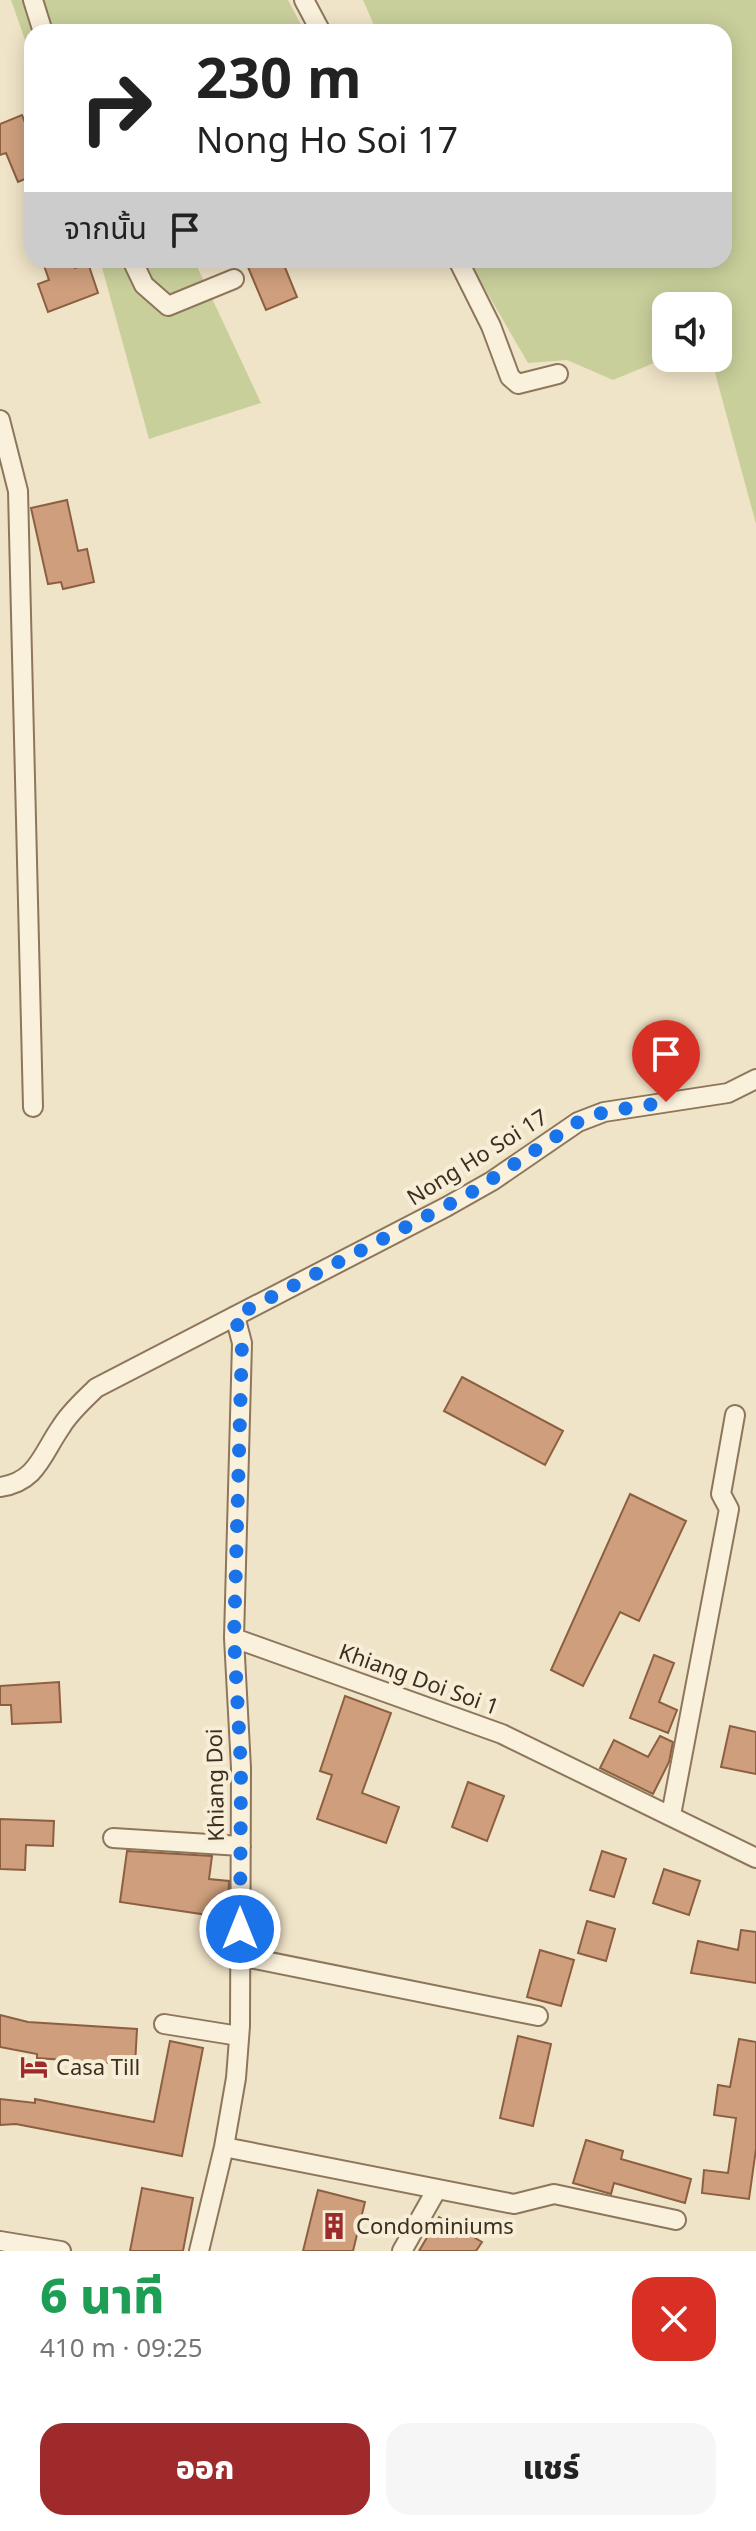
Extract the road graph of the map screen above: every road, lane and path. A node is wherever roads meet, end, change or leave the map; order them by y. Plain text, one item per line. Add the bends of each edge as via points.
1 (33, 0) edge
2 (304, 0) edge
3 (40, 24) edge
4 (317, 24) edge
5 (136, 268) edge
6 (462, 268) edge
7 (234, 279) dead end
8 (558, 374) dead end
9 (0, 420) edge
10 (756, 1079) edge
11 (33, 1107) dead end
12 (235, 1316) junction
13 (735, 1415) dead end
14 (0, 1487) edge
15 (234, 1638) junction
16 (671, 1815) junction
17 (113, 1838) dead end
18 (241, 1846) junction
19 (756, 1858) edge
20 (240, 1956) junction
21 (538, 2016) dead end
22 (164, 2024) dead end
23 (239, 2036) junction
24 (224, 2147) junction
25 (437, 2189) junction
26 (676, 2220) dead end
27 (0, 2241) edge
28 (61, 2251) edge
29 (199, 2251) edge
30 (402, 2251) edge

1 - 3 street
2 - 4 street
5 - 7 street via 144,285 168,306
6 - 8 street via 510,377 518,384
9 - 11 street via 18,491
10 - 12 street, Nong Ho Soi 17 via 728,1093 604,1112 578,1122 469,1194
12 - 14 street, Nong Ho Soi 17 via 96,1388 60,1427 38,1469 14,1485
12 - 15 street, Khiang Doi via 242,1343
13 - 16 street via 721,1494 729,1509
15 - 16 street via 502,1734
15 - 18 street, Khiang Doi
16 - 19 street
17 - 18 street
18 - 20 street, Khiang Doi
20 - 21 street
20 - 23 street, Khiang Doi
22 - 23 street
23 - 24 street, Khiang Doi
24 - 25 street
24 - 29 street, Khiang Doi
25 - 26 street via 514,2204 554,2194
25 - 30 street
27 - 28 street

